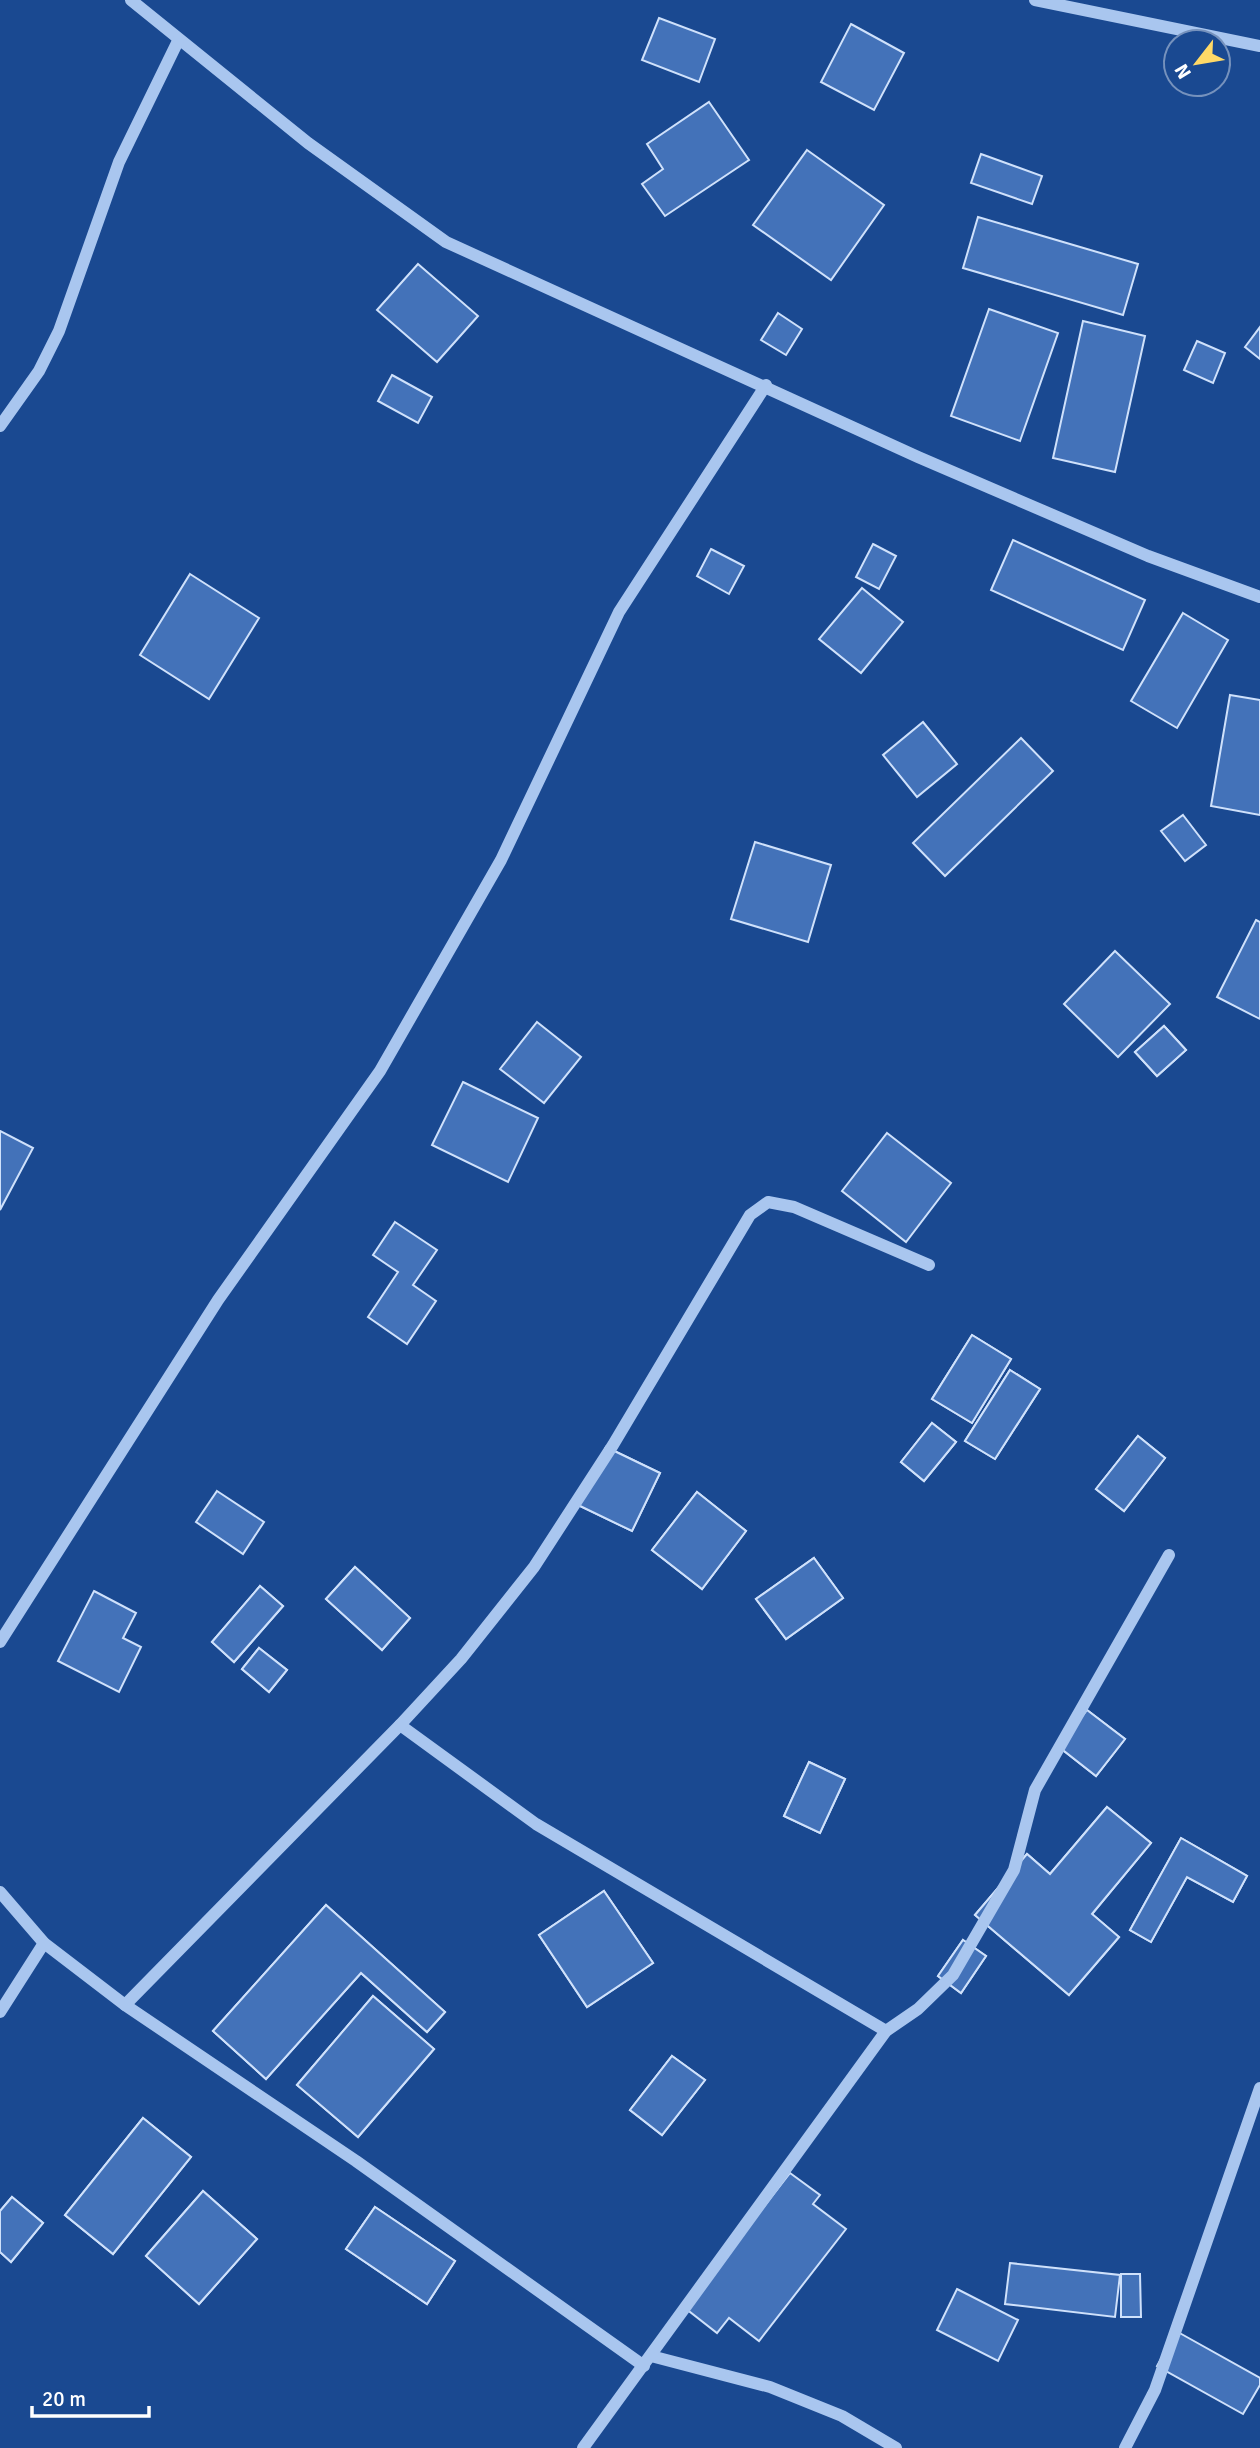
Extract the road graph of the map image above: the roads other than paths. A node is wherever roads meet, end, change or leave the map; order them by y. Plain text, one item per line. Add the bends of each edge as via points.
1 (131, 0) edge
2 (1035, 0) edge
3 (178, 41) junction
4 (1260, 47) edge
5 (766, 386) junction
6 (0, 426) edge
7 (1260, 597) edge
8 (929, 1265) dead end
9 (1169, 1555) dead end
10 (0, 1642) edge
11 (401, 1725) junction
12 (0, 1892) edge
13 (44, 1943) junction
14 (125, 2005) junction
15 (0, 2012) edge
16 (886, 2031) junction
17 (1260, 2088) edge
18 (647, 2361) junction
19 (583, 2448) edge
20 (896, 2448) edge
21 (1125, 2448) edge

1 - 3 street
2 - 4 street
3 - 5 street via 308,143 446,242
3 - 6 street via 119,162 59,331 39,371
5 - 7 street via 1148,556
5 - 10 street via 619,612 501,860 380,1071 218,1300
8 - 11 street via 794,1206 768,1202 750,1215 534,1567
9 - 16 street via 1035,1790 1014,1870 953,1975 934,1996
11 - 14 street
11 - 16 street via 536,1824
12 - 13 street
13 - 14 street
13 - 15 street
14 - 18 street
16 - 18 street
17 - 21 street via 1154,2390
18 - 19 street
18 - 20 street via 770,2387 842,2416

